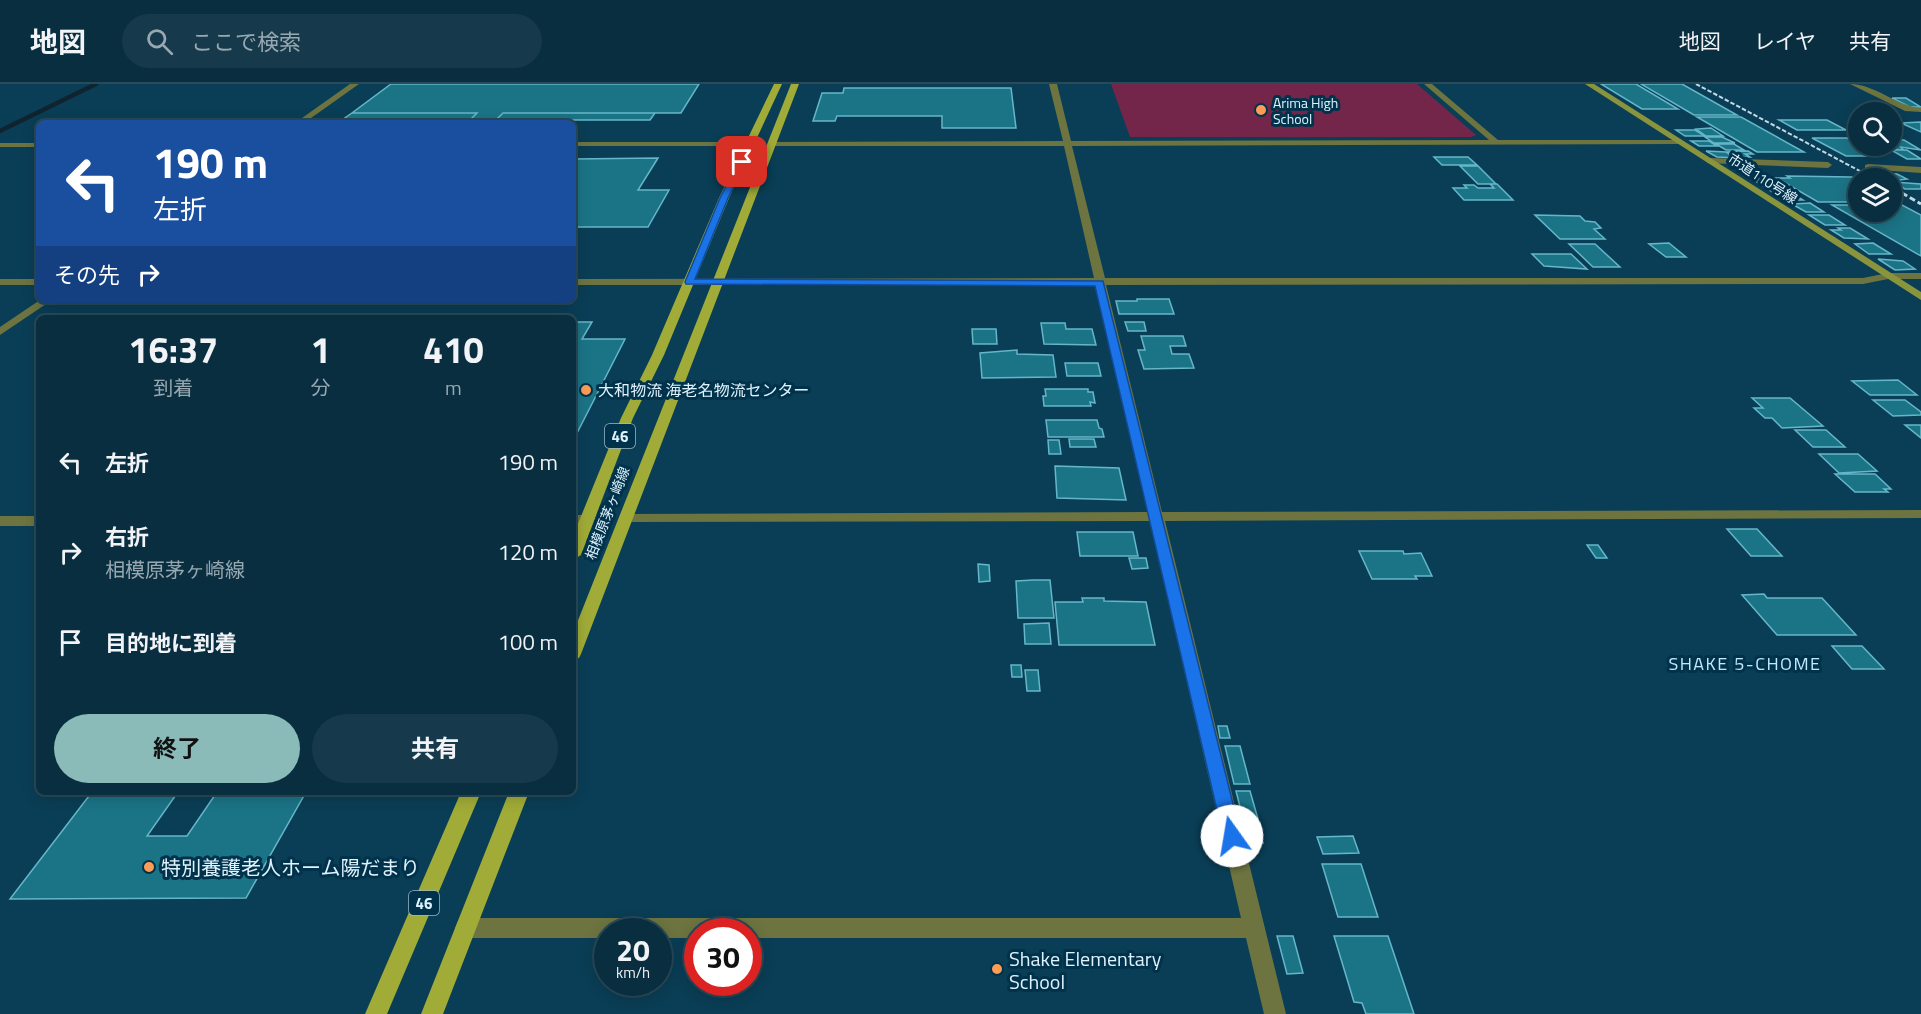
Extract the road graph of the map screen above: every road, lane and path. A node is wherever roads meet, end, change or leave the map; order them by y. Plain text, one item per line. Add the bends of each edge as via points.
1 (355, 84) edge
2 (778, 84) edge
3 (795, 84) edge
4 (1053, 84) edge
5 (1428, 84) edge
6 (1589, 84) edge
7 (1854, 84) edge
8 (1921, 110) edge
9 (303, 120) edge
10 (1067, 142) junction
11 (1496, 142) junction
12 (1680, 142) junction
13 (576, 144) edge
14 (751, 144) junction
15 (771, 144) junction
16 (0, 145) edge
17 (36, 145) edge
18 (1710, 161) junction
19 (1828, 165) dead end
20 (1868, 167) dead end
21 (1921, 170) edge
22 (1888, 276) junction
23 (1921, 276) edge
24 (0, 282) edge
25 (36, 282) edge
26 (576, 282) edge
27 (690, 282) junction
28 (717, 282) junction
29 (1100, 283) junction
30 (1921, 297) edge
31 (43, 303) edge
32 (0, 332) edge
33 (1921, 514) edge
34 (1155, 516) junction
35 (626, 518) junction
36 (581, 519) edge
37 (0, 521) edge
38 (36, 521) edge
39 (576, 542) edge
40 (576, 646) edge
41 (470, 795) edge
42 (518, 795) edge
43 (466, 928) junction
44 (1254, 928) junction
45 (376, 1014) edge
46 (432, 1014) edge
47 (1275, 1014) edge

1 - 9 street
2 - 14 main road, 相模原茅ヶ崎線 / 46
3 - 15 main road, 相模原茅ヶ崎線 / 46
4 - 10 street
5 - 11 street
6 - 12 street, 市道110号線
7 - 8 street via 1908,109
10 - 11 street
10 - 15 street
10 - 29 street
11 - 12 street
12 - 18 street, 市道110号線
13 - 14 street
14 - 27 main road, 相模原茅ヶ崎線 / 46
15 - 28 main road, 相模原茅ヶ崎線 / 46
16 - 17 street
18 - 19 street
18 - 22 street, 市道110号線
20 - 21 street
22 - 23 street
22 - 29 street via 1851,281
22 - 30 street, 市道110号線
24 - 25 street
26 - 27 street
27 - 28 street
27 - 36 main road, 相模原茅ヶ崎線 / 46
28 - 29 street
28 - 35 main road, 相模原茅ヶ崎線 / 46
29 - 34 street
31 - 32 street
33 - 34 street
34 - 35 street
34 - 44 street
35 - 40 main road, 相模原茅ヶ崎線 / 46
36 - 39 main road, 相模原茅ヶ崎線 / 46
37 - 38 street
41 - 45 main road, 46
42 - 43 main road
43 - 44 street
43 - 46 main road
44 - 47 street

